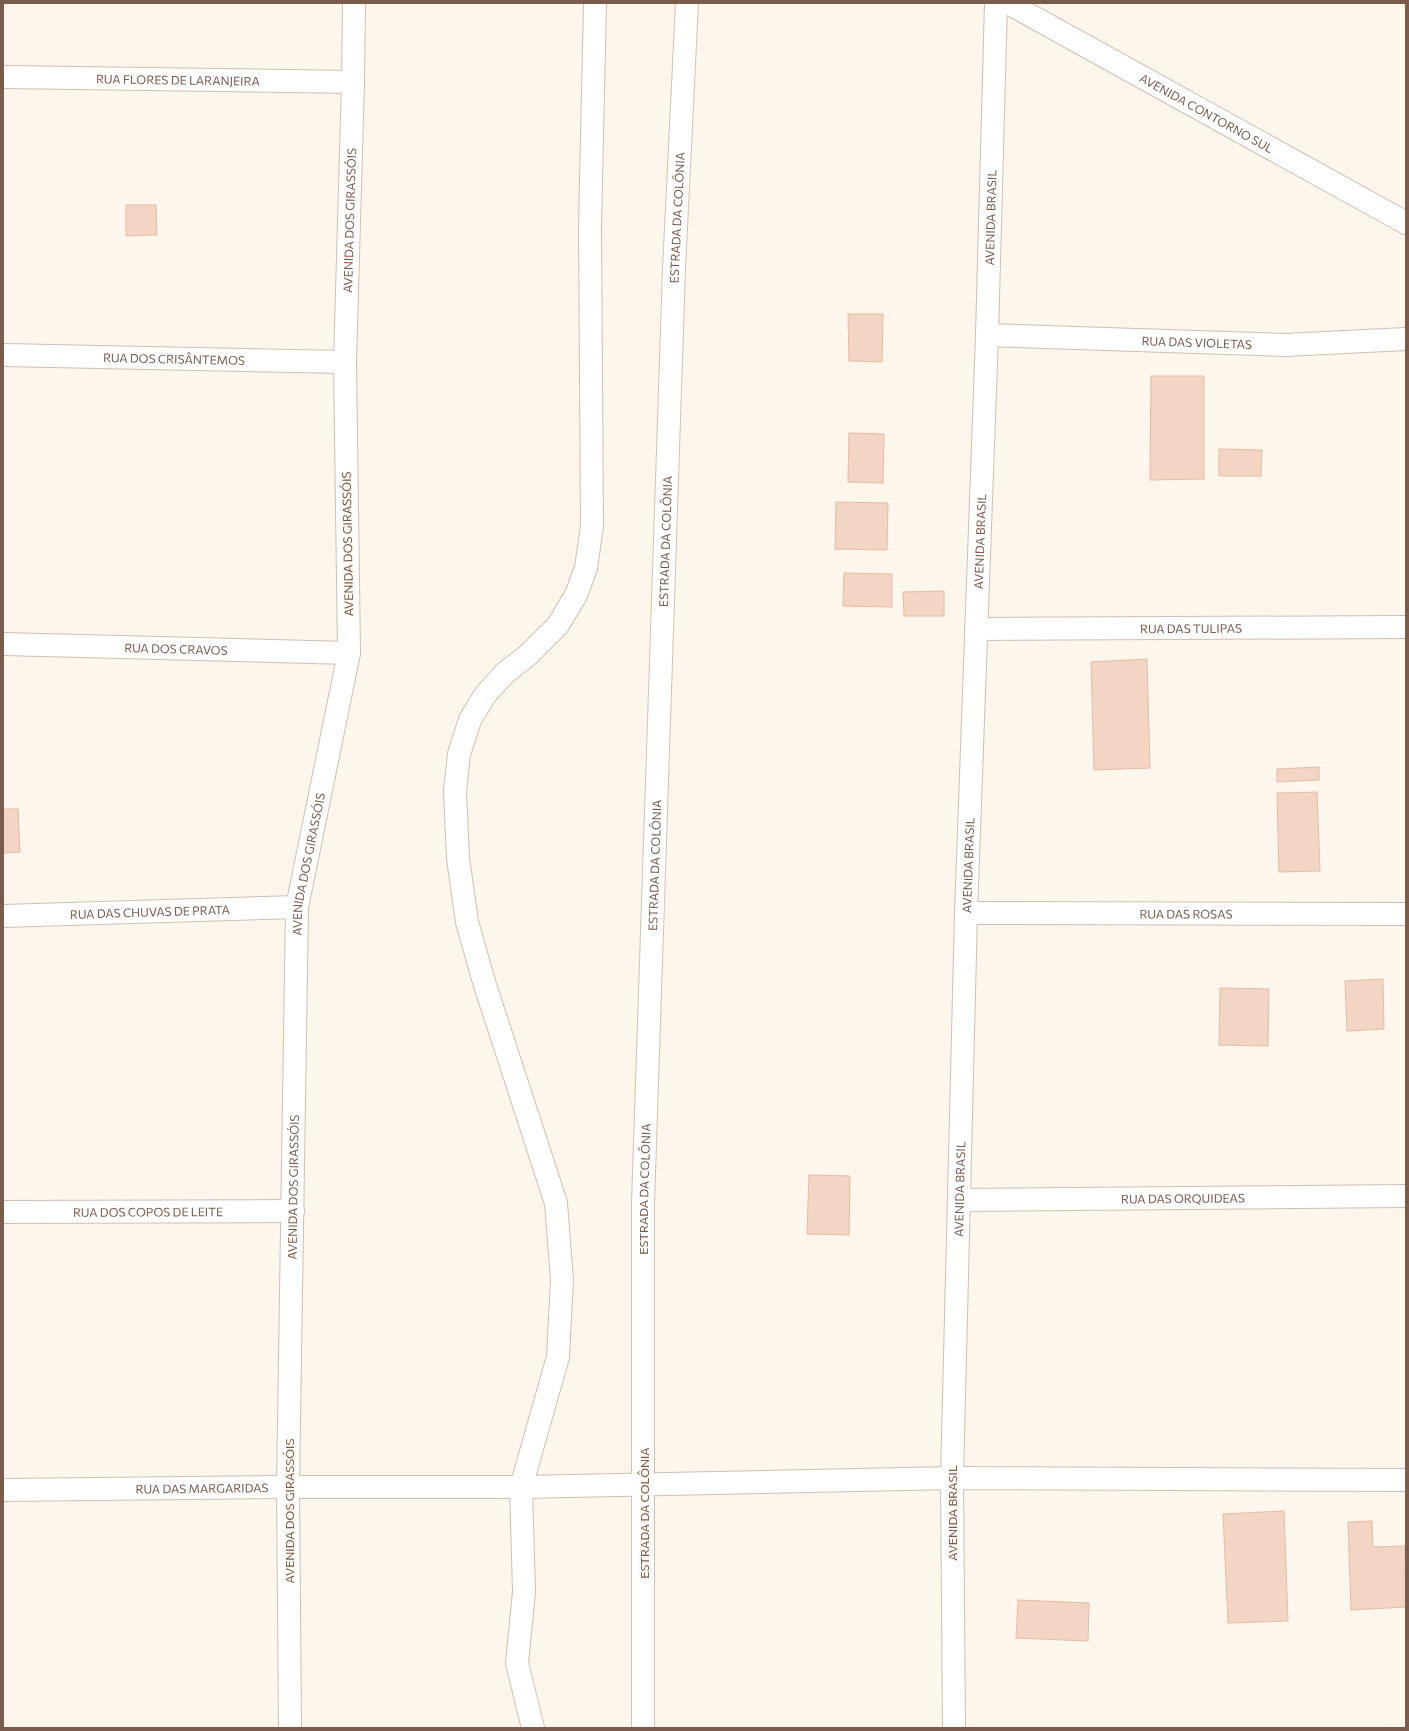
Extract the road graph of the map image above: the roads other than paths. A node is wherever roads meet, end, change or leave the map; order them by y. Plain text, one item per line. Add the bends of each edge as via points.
1 (354, 3) edge
2 (596, 3) edge
3 (688, 3) edge
4 (996, 3) edge
5 (1008, 3) edge
6 (3, 77) edge
7 (353, 82) junction
8 (1406, 223) edge
9 (987, 335) junction
10 (1406, 339) edge
11 (3, 355) edge
12 (344, 362) junction
13 (1406, 627) edge
14 (976, 628) junction
15 (3, 644) edge
16 (348, 653) junction
17 (297, 907) junction
18 (966, 913) junction
19 (1406, 914) edge
20 (3, 916) edge
21 (1406, 1196) edge
22 (960, 1200) junction
23 (293, 1211) junction
24 (3, 1212) edge
25 (952, 1478) junction
26 (1406, 1480) edge
27 (644, 1484) junction
28 (288, 1487) junction
29 (521, 1487) junction
30 (3, 1490) edge
31 (290, 1728) edge
32 (533, 1728) edge
33 (643, 1728) edge
34 (954, 1728) edge

1 - 7 street, AVENIDA DOS GIRASSÓIS
2 - 29 street via 590,227 592,526 586,568 576,595 558,626 485,695 470,720 459,754 454,791 458,858 467,922 556,1203 562,1280 558,1356
3 - 27 street, ESTRADA DA COLÔNIA via 674,269 644,1195
4 - 9 street, AVENIDA BRASIL
5 - 8 street, AVENIDA CONTORNO SUL
6 - 7 street, RUA FLORES DE LARANJEIRA
7 - 12 street, AVENIDA DOS GIRASSÓIS
9 - 10 street, RUA DAS VIOLETAS via 1285,345
9 - 14 street, AVENIDA BRASIL
11 - 12 street, RUA DOS CRISÂNTEMOS
12 - 16 street, AVENIDA DOS GIRASSÓIS
13 - 14 street, RUA DAS TULIPAS
14 - 18 street, AVENIDA BRASIL
15 - 16 street, RUA DOS CRAVOS
16 - 17 street, AVENIDA DOS GIRASSÓIS
17 - 20 street, RUA DAS CHUVAS DE PRATA
17 - 23 street, AVENIDA DOS GIRASSÓIS
18 - 19 street, RUA DAS ROSAS
18 - 22 street, AVENIDA BRASIL
21 - 22 street, RUA DAS ORQUIDEAS
22 - 25 street, AVENIDA BRASIL
23 - 24 street, RUA DOS COPOS DE LEITE
23 - 28 street, AVENIDA DOS GIRASSÓIS
25 - 26 street, RUA DAS MARGARIDAS
25 - 27 street, RUA DAS MARGARIDAS
25 - 34 street, AVENIDA BRASIL
27 - 29 street, RUA DAS MARGARIDAS
27 - 33 street, ESTRADA DA COLÔNIA
28 - 29 street, RUA DAS MARGARIDAS
28 - 30 street, RUA DAS MARGARIDAS
28 - 31 street, AVENIDA DOS GIRASSÓIS
29 - 32 street via 524,1592 517,1663

